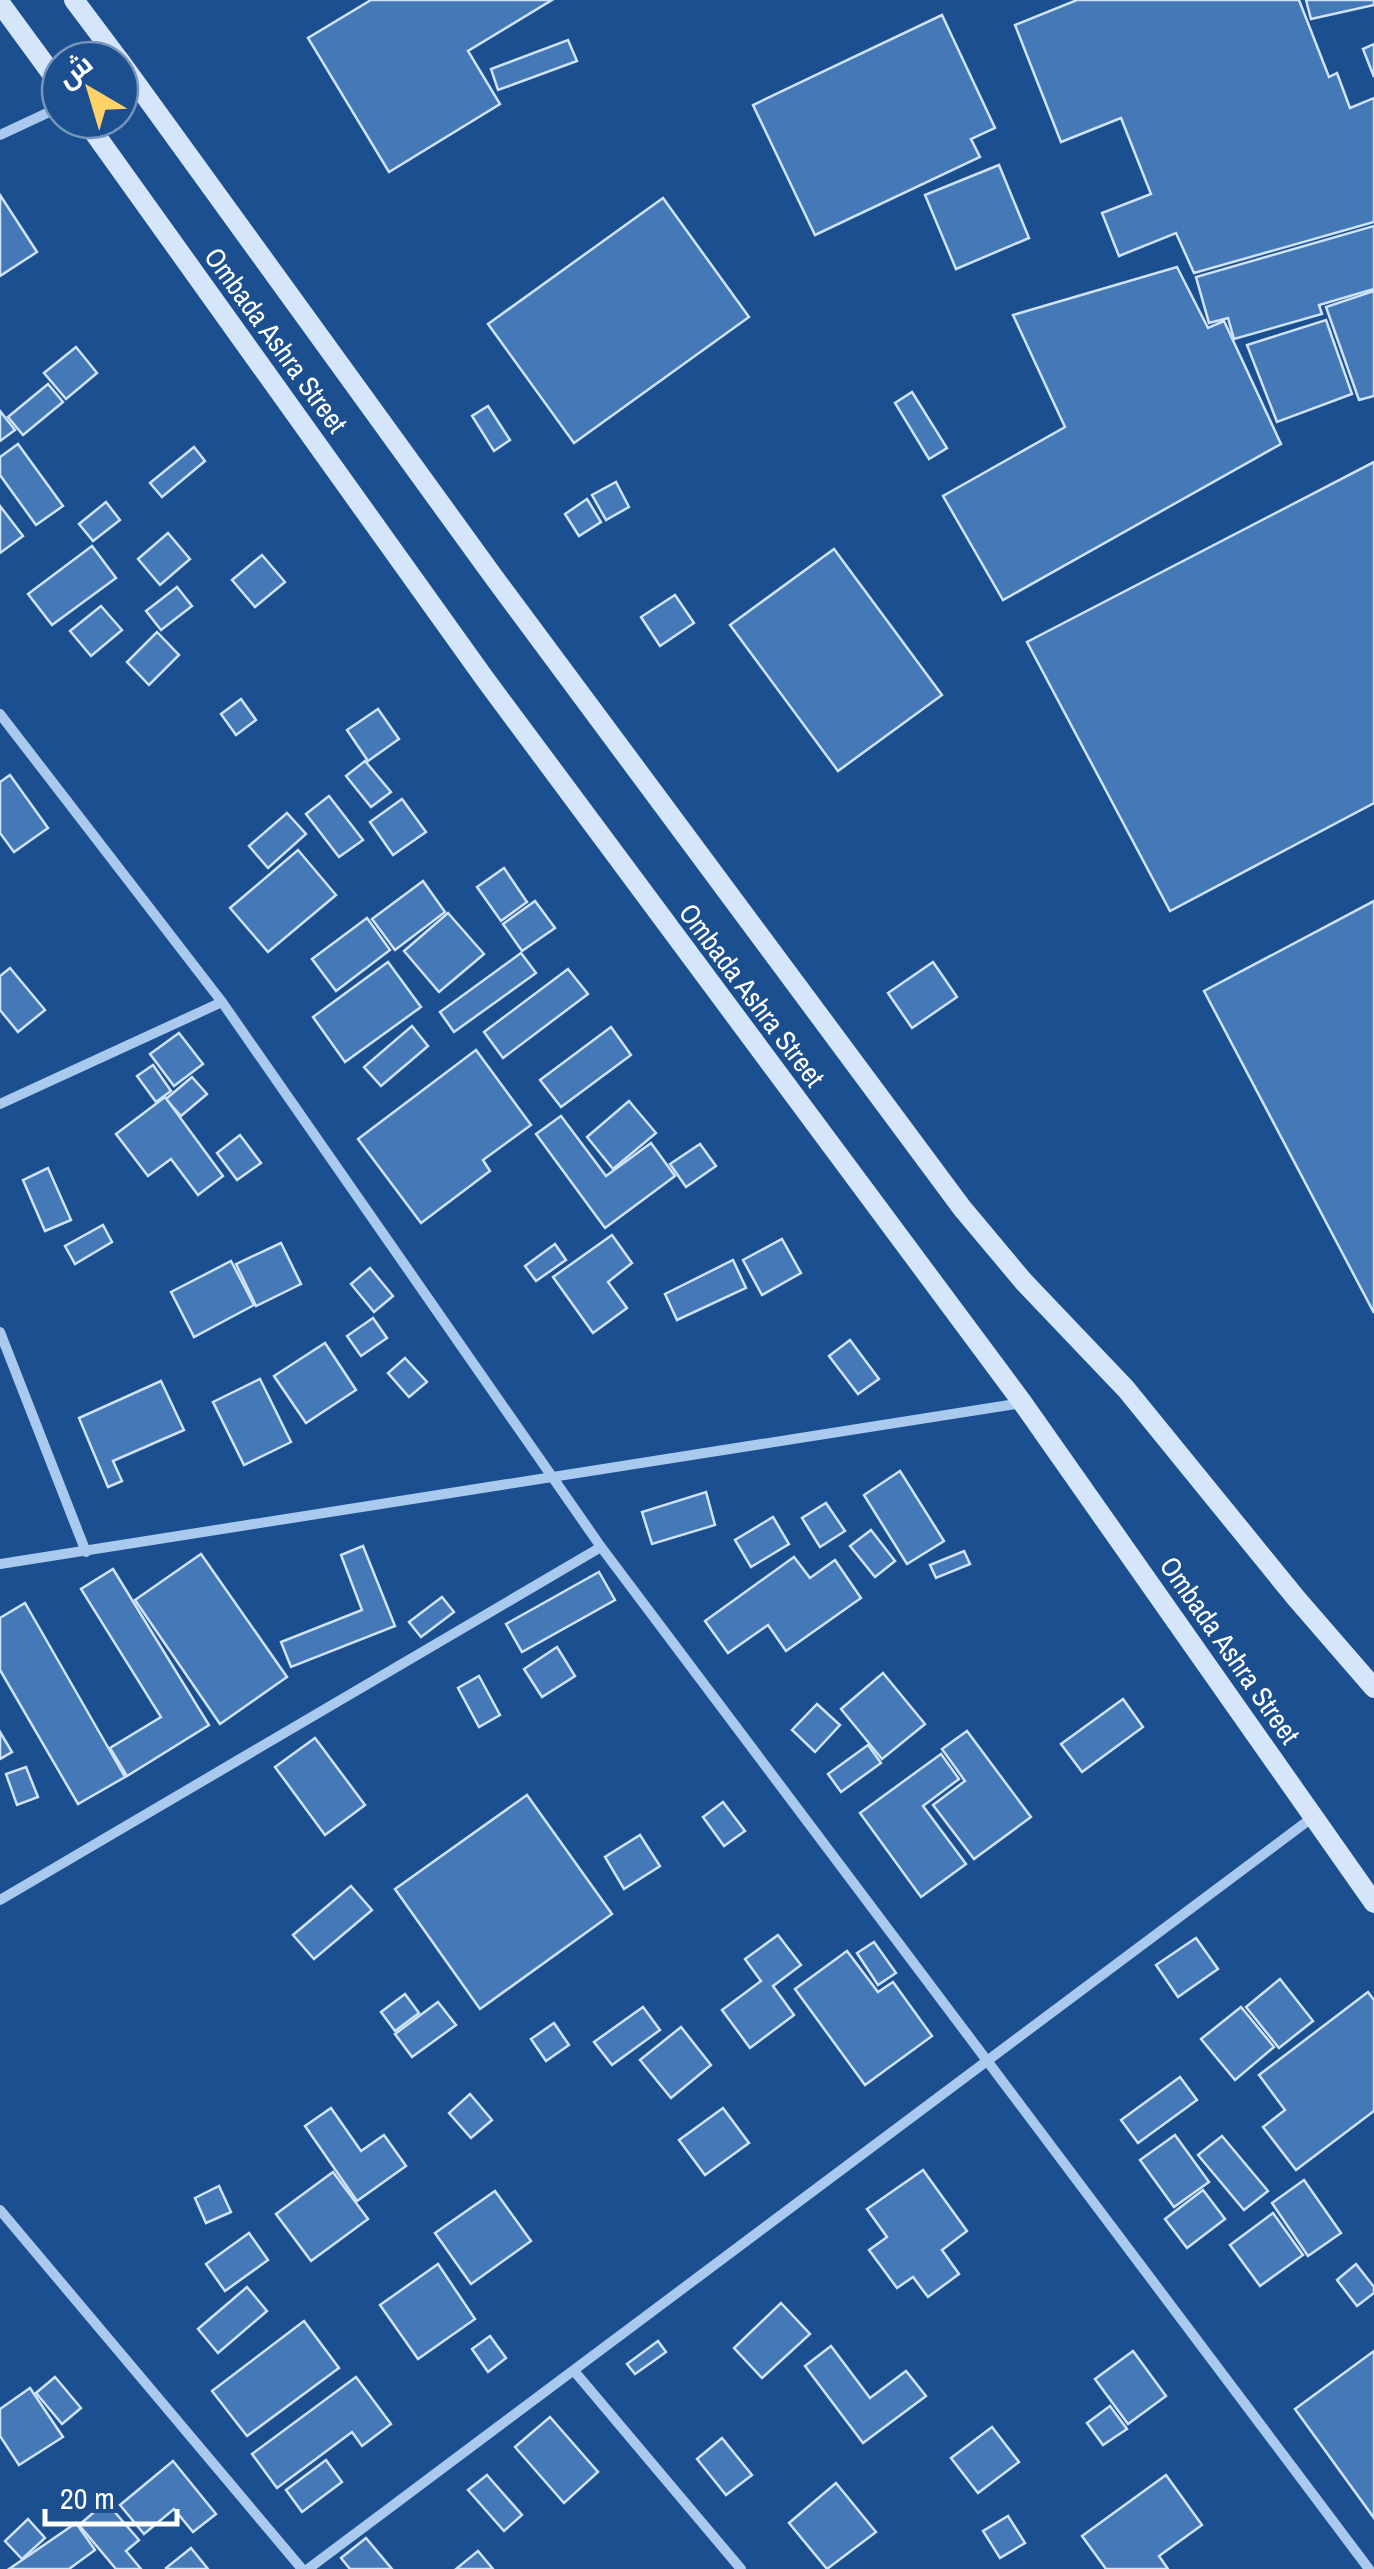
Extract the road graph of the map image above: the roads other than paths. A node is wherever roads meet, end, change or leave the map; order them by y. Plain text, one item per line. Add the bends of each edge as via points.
1 (74, 0) edge
2 (0, 4) edge
3 (104, 40) edge
4 (40, 59) edge
5 (140, 89) edge
6 (40, 116) edge
7 (0, 135) edge
8 (99, 140) edge
9 (0, 714) edge
10 (222, 1002) junction
11 (0, 1104) edge
12 (0, 1332) edge
13 (1022, 1402) junction
14 (552, 1475) junction
15 (601, 1546) junction
16 (86, 1552) junction
17 (0, 1564) edge
18 (1374, 1688) edge
19 (1313, 1817) junction
20 (0, 1900) edge
21 (1374, 1903) edge
22 (990, 2060) junction
23 (0, 2210) edge
24 (575, 2372) junction
25 (305, 2569) edge
26 (741, 2569) edge
27 (1369, 2569) edge

1 - 3 main road, Ombada Ashra Street
2 - 4 main road
5 - 18 main road, Ombada Ashra Street via 962,1208 1126,1388
6 - 7 street
8 - 13 main road, Ombada Ashra Street via 531,742
9 - 10 street
10 - 11 street
10 - 14 street
12 - 16 street
13 - 14 street
13 - 19 main road, Ombada Ashra Street
14 - 15 street
14 - 16 street
15 - 20 street
15 - 22 street
16 - 17 street
19 - 21 main road, Ombada Ashra Street
19 - 22 street
22 - 24 street
22 - 27 street
23 - 25 street
24 - 25 street
24 - 26 street

